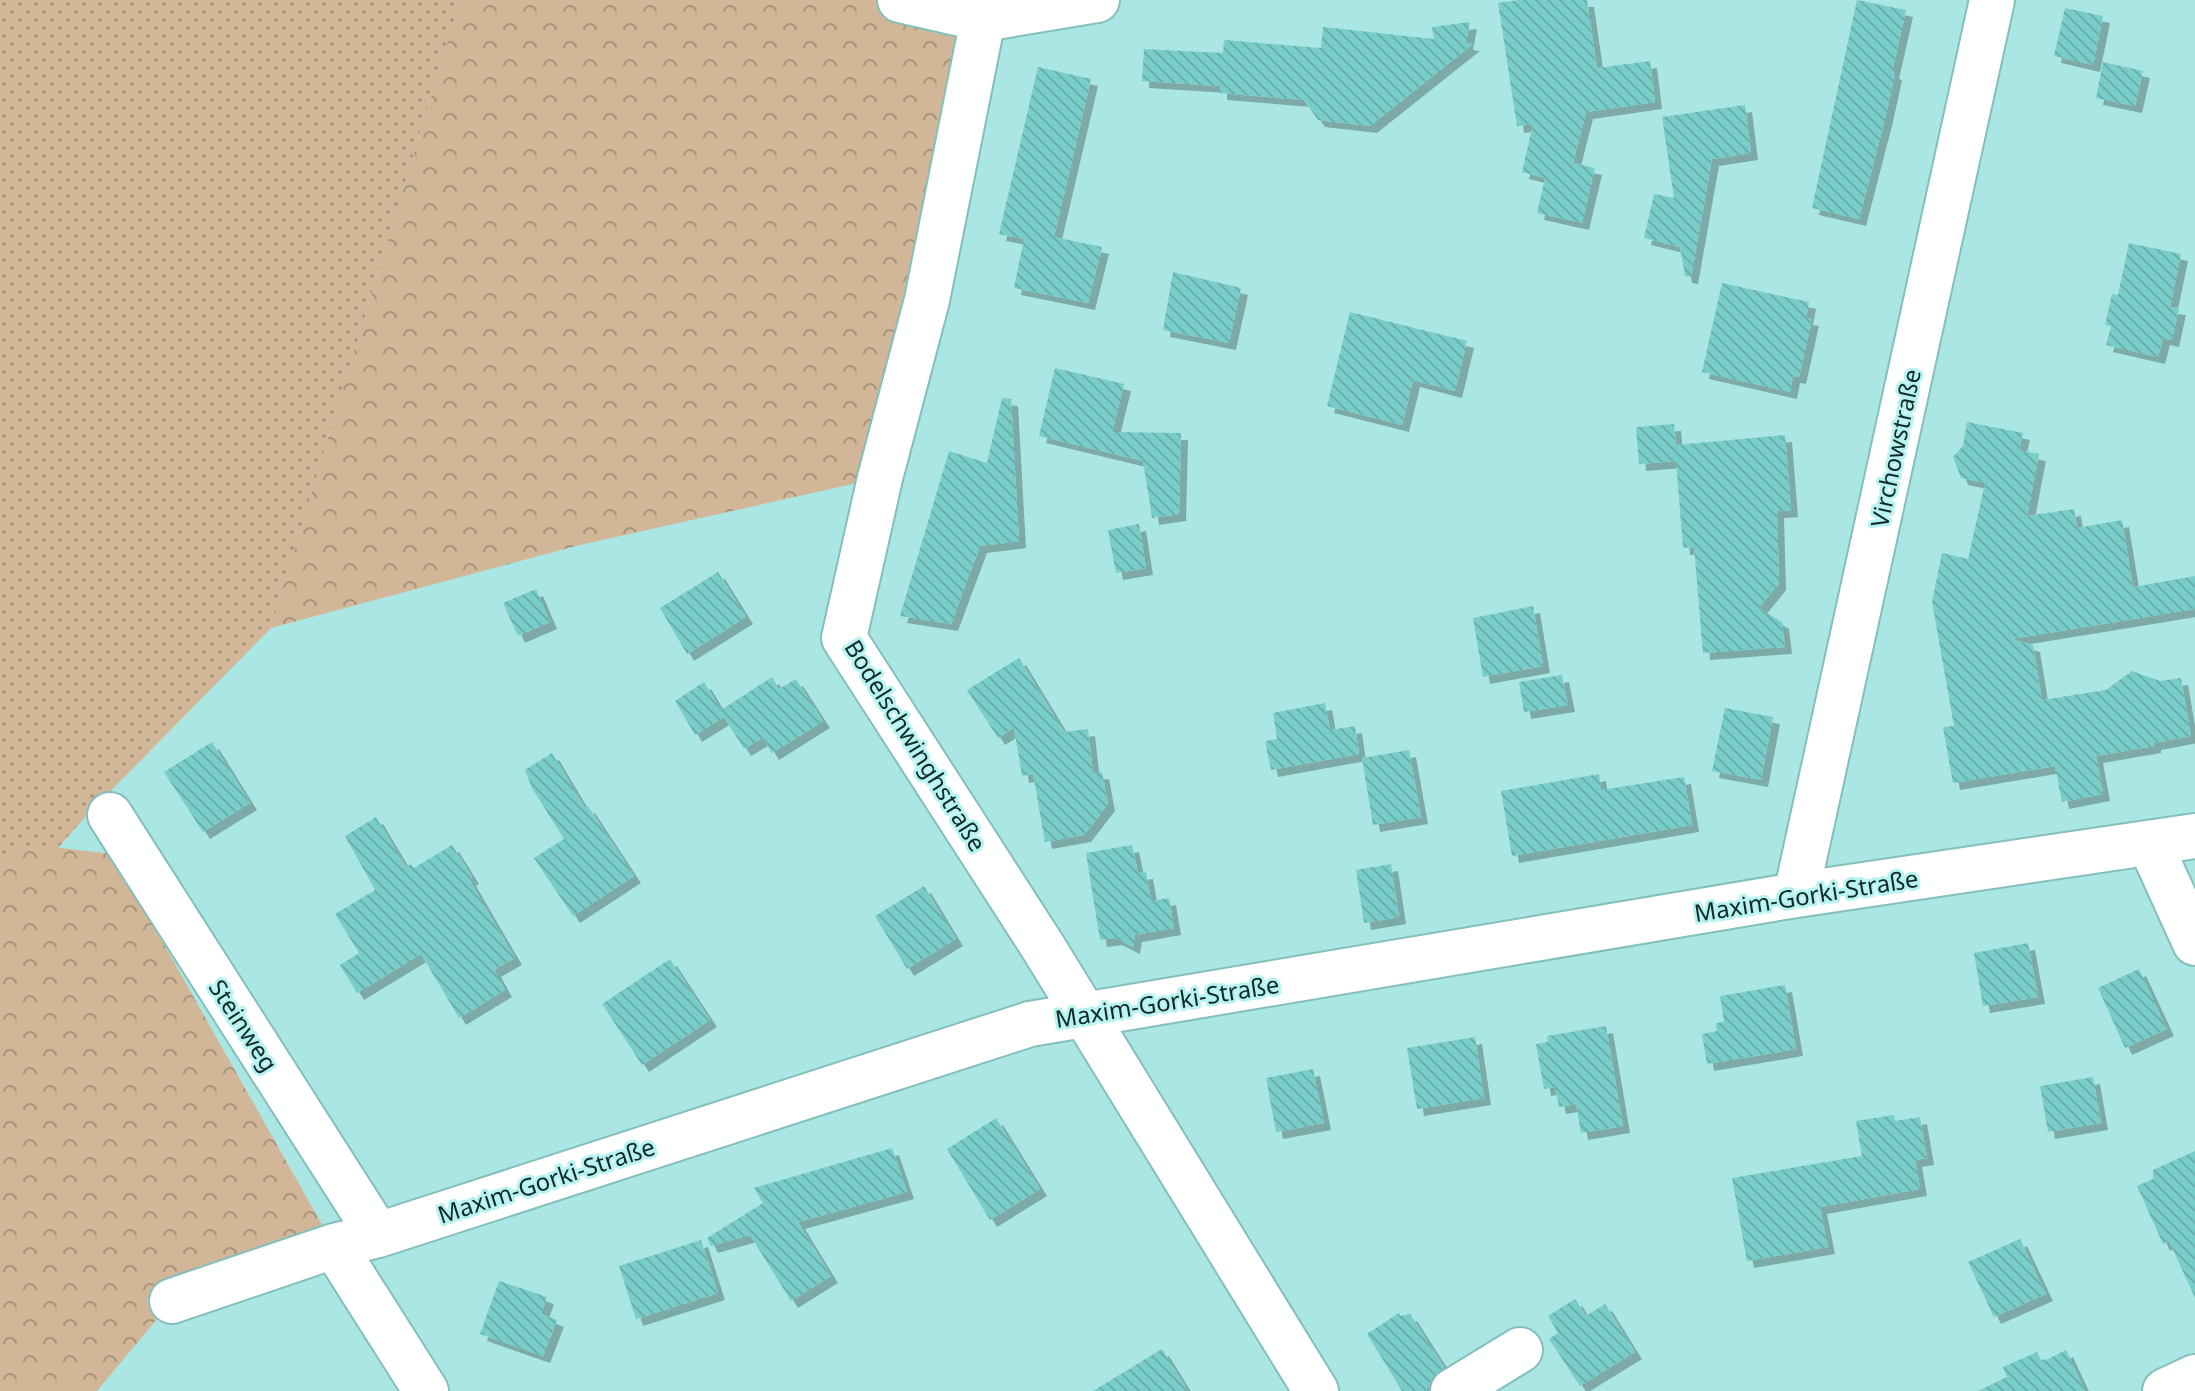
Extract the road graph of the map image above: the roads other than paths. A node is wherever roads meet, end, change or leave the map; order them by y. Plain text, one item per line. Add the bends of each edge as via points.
1 (900, 0) edge
2 (1097, 0) edge
3 (1992, 0) edge
4 (983, 19) junction
5 (110, 815) dead end
6 (2195, 836) edge
7 (2150, 844) junction
8 (1796, 895) junction
9 (2195, 943) edge
10 (1082, 1015) junction
11 (378, 1235) junction
12 (334, 1246) junction
13 (172, 1301) dead end
14 (1520, 1350) dead end
15 (2195, 1377) edge
16 (426, 1391) edge
17 (1316, 1391) edge
18 (1453, 1391) edge
19 (2165, 1391) edge

1 - 4 street
2 - 4 street
3 - 8 street, Virchowstraße
4 - 10 street, Bodelschwinghstraße via 927,300 844,638
5 - 11 street, Steinweg
6 - 7 street, Maxim-Gorki-Straße
7 - 8 street, Maxim-Gorki-Straße
7 - 9 street
8 - 10 street, Maxim-Gorki-Straße
10 - 11 street, Maxim-Gorki-Straße via 1030,1024
10 - 17 street, Bodelschwinghstraße
11 - 12 street, Maxim-Gorki-Straße
12 - 13 street, Maxim-Gorki-Straße
12 - 16 street
14 - 18 street
15 - 19 street

